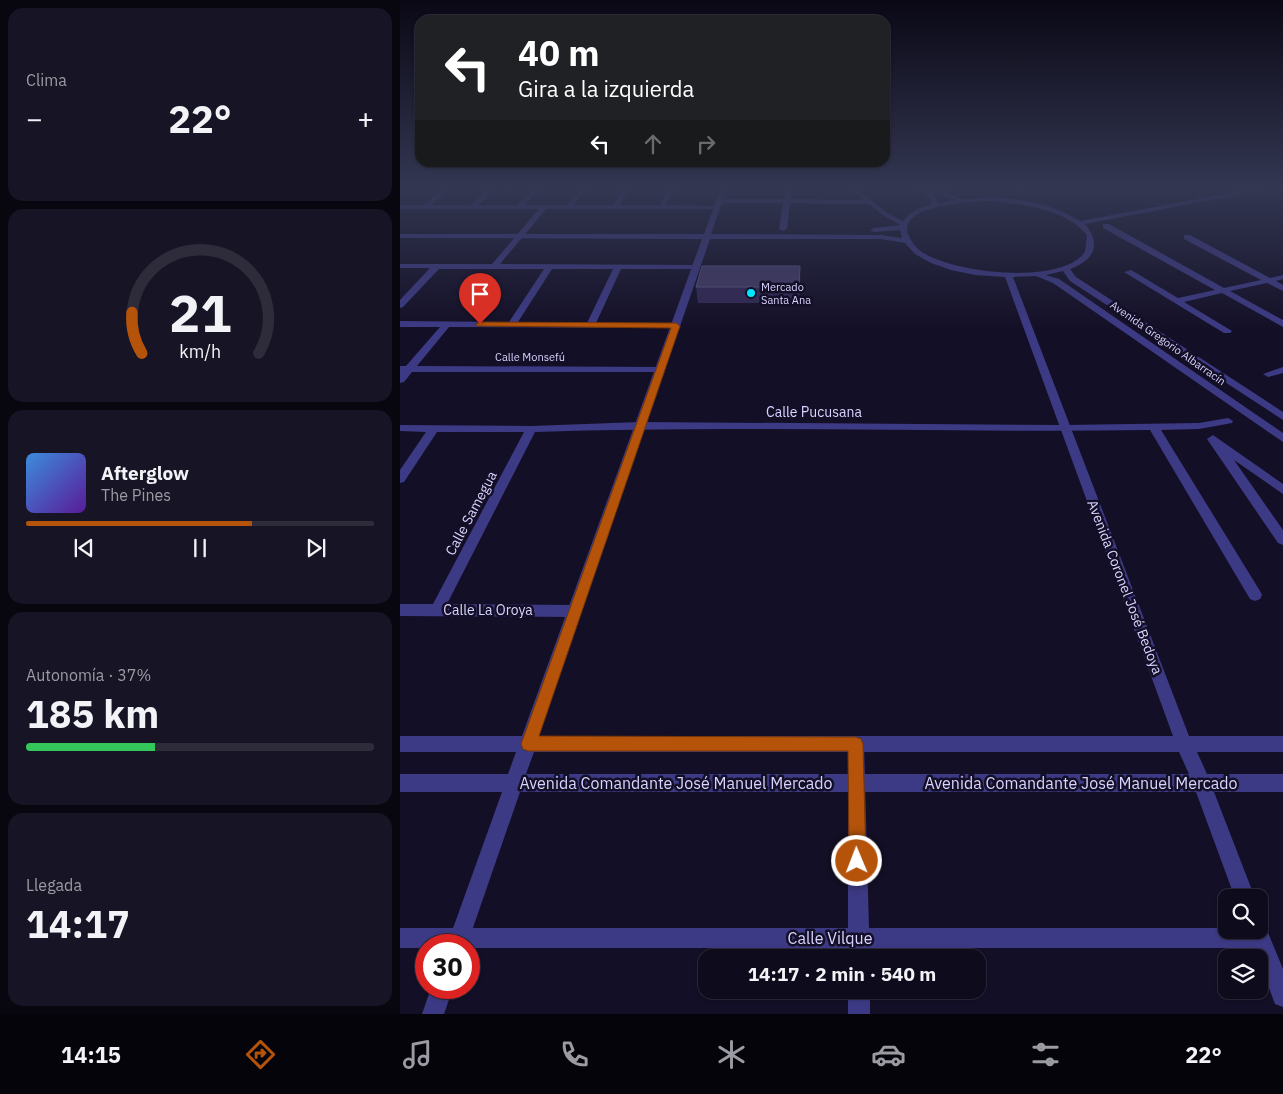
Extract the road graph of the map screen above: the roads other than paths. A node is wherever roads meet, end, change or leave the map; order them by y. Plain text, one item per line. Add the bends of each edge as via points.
1 (551, 235) edge
2 (707, 235) edge
3 (822, 235) edge
4 (905, 235) edge
5 (1088, 235) edge
6 (1123, 235) edge
7 (400, 236) edge
8 (519, 236) junction
9 (1187, 237) dead end
10 (906, 241) junction
11 (400, 266) edge
12 (437, 266) junction
13 (494, 266) junction
14 (550, 266) junction
15 (619, 266) junction
16 (696, 266) junction
17 (1065, 268) junction
18 (1128, 272) dead end
19 (1037, 274) junction
20 (1008, 275) junction
21 (1283, 277) edge
22 (1268, 280) junction
23 (1283, 288) edge
24 (1222, 290) junction
25 (1177, 301) junction
26 (400, 305) edge
27 (400, 324) edge
28 (447, 324) junction
29 (1283, 324) edge
30 (512, 325) junction
31 (590, 325) junction
32 (676, 326) junction
33 (1227, 331) dead end
34 (405, 369) edge
35 (660, 370) junction
36 (1283, 370) edge
37 (1268, 374) dead end
38 (400, 380) edge
39 (1283, 417) edge
40 (1228, 421) dead end
41 (640, 426) junction
42 (1199, 426) junction
43 (1154, 427) junction
44 (400, 428) edge
45 (434, 428) junction
46 (1065, 428) junction
47 (531, 429) junction
48 (1283, 438) edge
49 (1213, 439) junction
50 (400, 479) edge
51 (1283, 490) edge
52 (1283, 540) edge
53 (1255, 595) dead end
54 (400, 610) edge
55 (436, 610) junction
56 (575, 611) junction
57 (400, 744) edge
58 (528, 744) junction
59 (856, 744) junction
60 (1184, 744) junction
61 (1283, 744) edge
62 (400, 783) edge
63 (856, 783) junction
64 (1202, 783) junction
65 (1283, 783) edge
66 (514, 784) junction
67 (1242, 889) edge
68 (461, 934) edge
69 (1218, 935) edge
70 (400, 938) edge
71 (415, 939) edge
72 (1260, 939) edge
73 (480, 942) edge
74 (858, 948) edge
75 (1283, 996) edge
76 (438, 999) edge
77 (859, 999) edge
78 (433, 1014) edge
79 (859, 1014) edge

1 - 8 street
2 - 16 street
3 - 10 street
4 - 10 street
5 - 17 street via 1091,248 1087,255
6 - 24 street
7 - 8 street
8 - 13 street
9 - 22 street
10 - 20 street via 919,253 939,263 976,273
11 - 12 street
12 - 13 street
12 - 26 street
13 - 14 street
14 - 15 street
14 - 30 street
15 - 16 street
15 - 31 street
16 - 32 street
17 - 19 street
17 - 39 street, Avenida Gregorio Albarracín via 1073,279
18 - 25 street
19 - 20 street
19 - 48 street, Avenida Gregorio Albarracín via 1056,281
20 - 46 street, Avenida Coronel José Bedoya
21 - 22 street
22 - 23 street
22 - 24 street
24 - 25 street
24 - 29 street
25 - 33 street
27 - 28 street
28 - 30 street
28 - 34 street
30 - 31 street
31 - 32 street
32 - 35 street
34 - 35 street, Calle Monsefú
34 - 38 street
35 - 41 street
36 - 37 street
40 - 42 street, Calle Pucusana
41 - 46 street, Calle Pucusana
41 - 47 street, Calle Pucusana
41 - 56 street
42 - 43 street, Calle Pucusana
42 - 49 street
43 - 46 street, Calle Pucusana
43 - 53 street
44 - 45 street, Calle Pucusana
45 - 47 street, Calle Pucusana
45 - 50 street
46 - 60 street, Avenida Coronel José Bedoya
47 - 55 street, Calle Samegua
49 - 51 street
49 - 52 street
54 - 55 street, Calle La Oroya
55 - 56 street, Calle La Oroya
56 - 58 street
57 - 58 street
58 - 59 street
58 - 66 street
59 - 60 street
59 - 63 street
60 - 61 street
60 - 64 street, Avenida Coronel José Bedoya
62 - 66 street, Avenida Comandante José Manuel Mercado
63 - 64 street, Avenida Comandante José Manuel Mercado
63 - 66 street, Avenida Comandante José Manuel Mercado
63 - 74 street
64 - 65 street, Avenida Comandante José Manuel Mercado
64 - 67 street, Avenida Coronel José Bedoya
66 - 68 street
69 - 74 street, Calle Vilque
70 - 71 street, Calle Vilque
72 - 75 street
73 - 74 street, Calle Vilque
76 - 78 street
77 - 79 street

